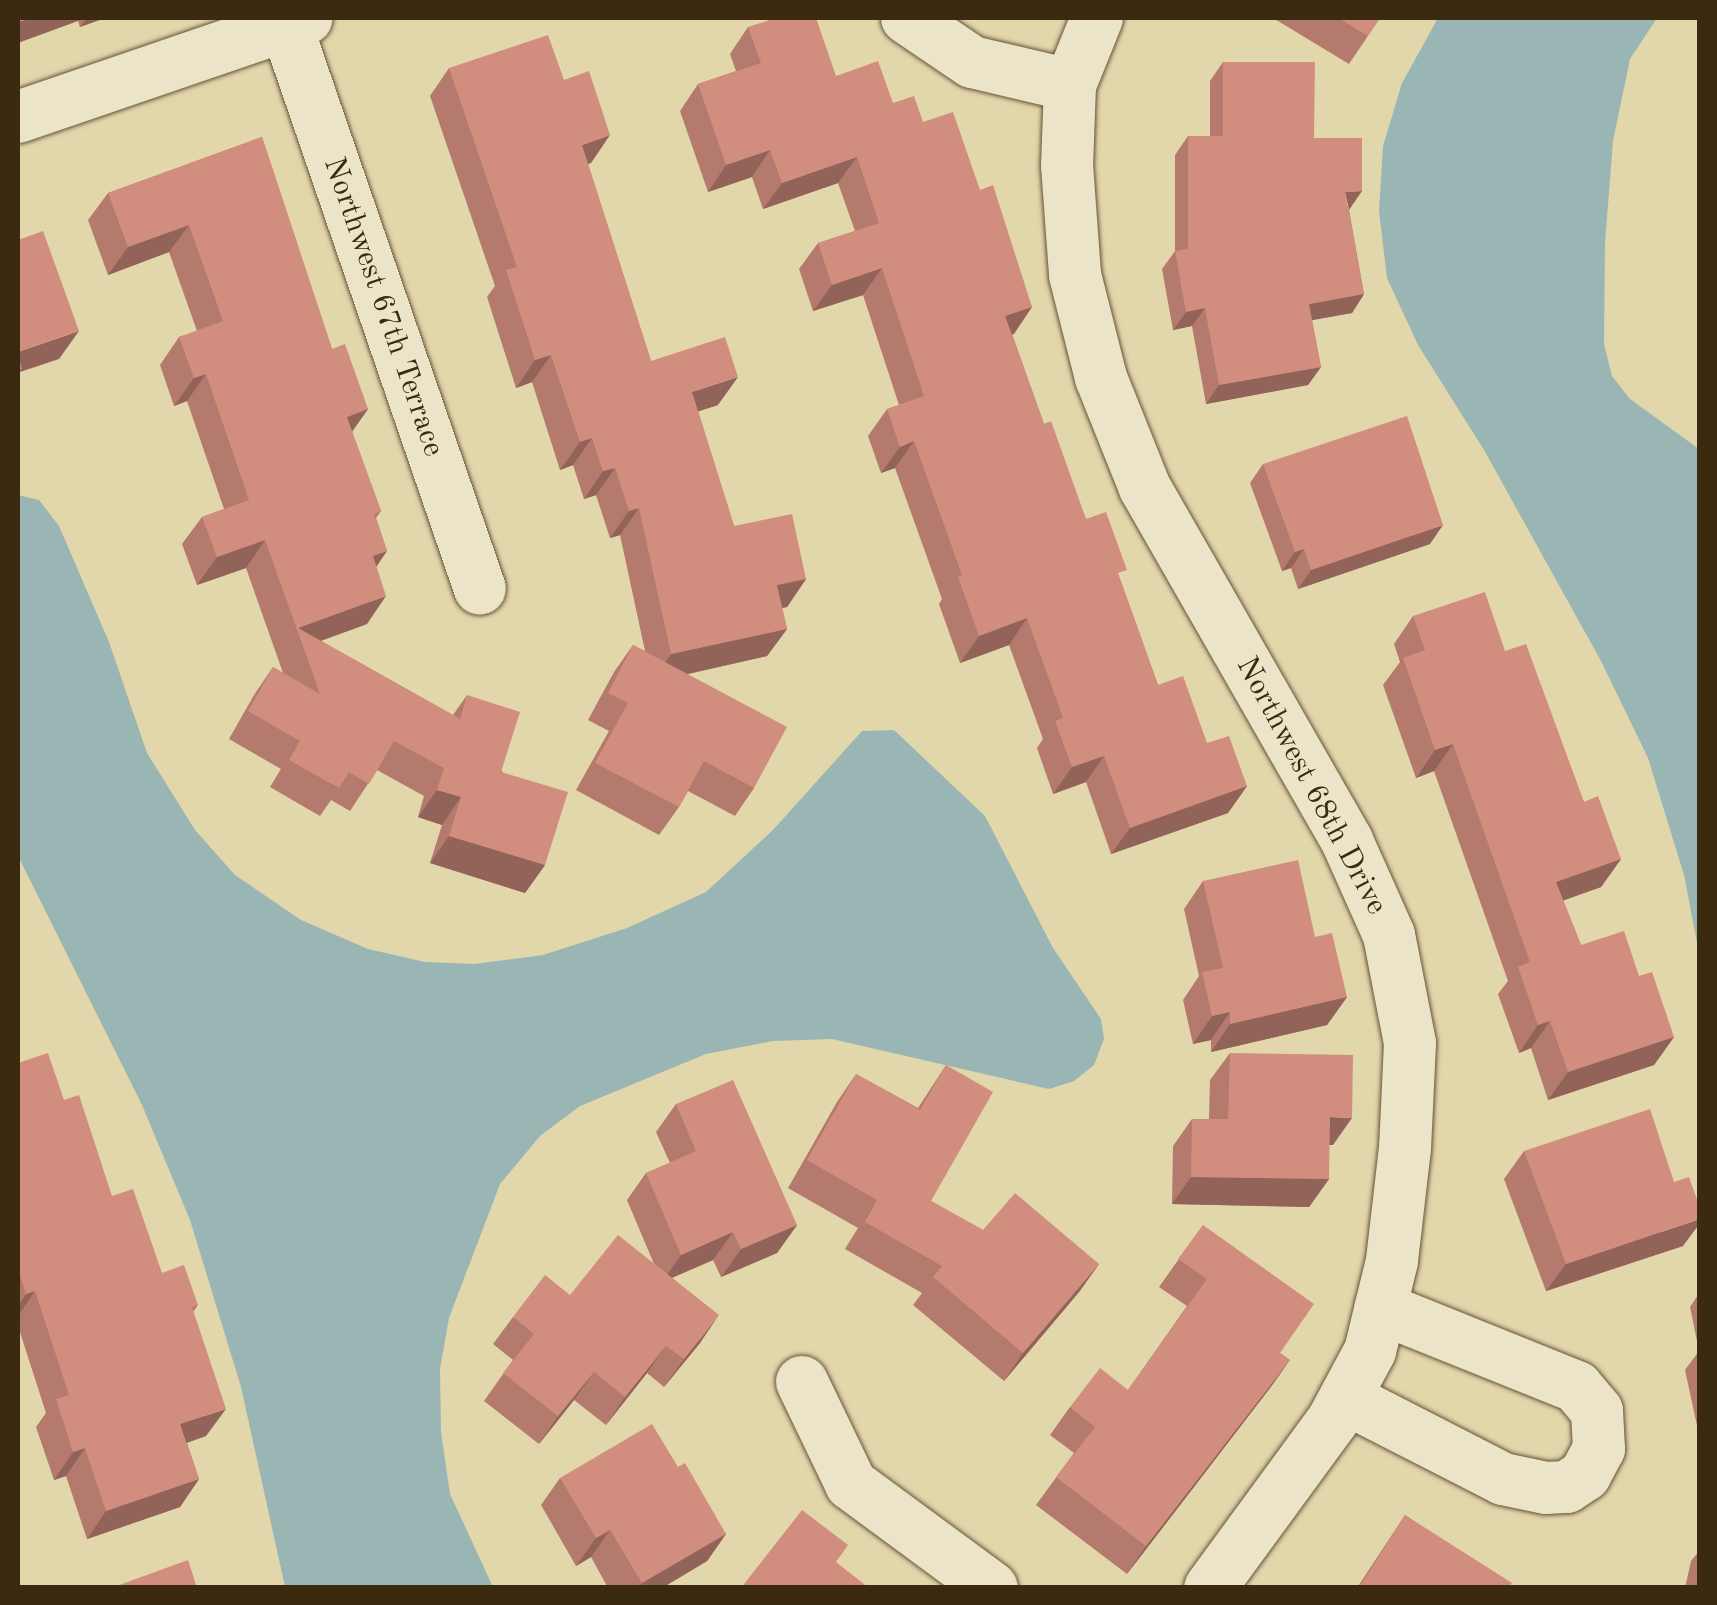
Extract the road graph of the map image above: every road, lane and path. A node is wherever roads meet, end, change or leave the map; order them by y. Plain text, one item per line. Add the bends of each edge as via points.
1 (907, 18) edge
2 (1097, 18) edge
3 (296, 21) edge
4 (1070, 85) junction
5 (18, 117) edge
6 (480, 589) dead end
7 (1380, 1308) junction
8 (802, 1382) dead end
9 (1346, 1398) junction
10 (992, 1588) edge
11 (1210, 1588) edge

1 - 4 street via 972,62
2 - 4 street, Northwest 68th Drive
3 - 5 street
3 - 6 street, Northwest 67th Terrace
4 - 7 street, Northwest 68th Drive via 1067,165 1075,275 1100,378 1145,488 1347,841 1389,935 1410,1044 1405,1148
7 - 9 street, Northwest 68th Drive via 1370,1351
7 - 9 street via 1577,1386 1598,1411 1599,1449 1586,1475 1568,1487 1546,1488 1502,1479
8 - 10 street via 851,1484
9 - 11 street, Northwest 68th Drive

